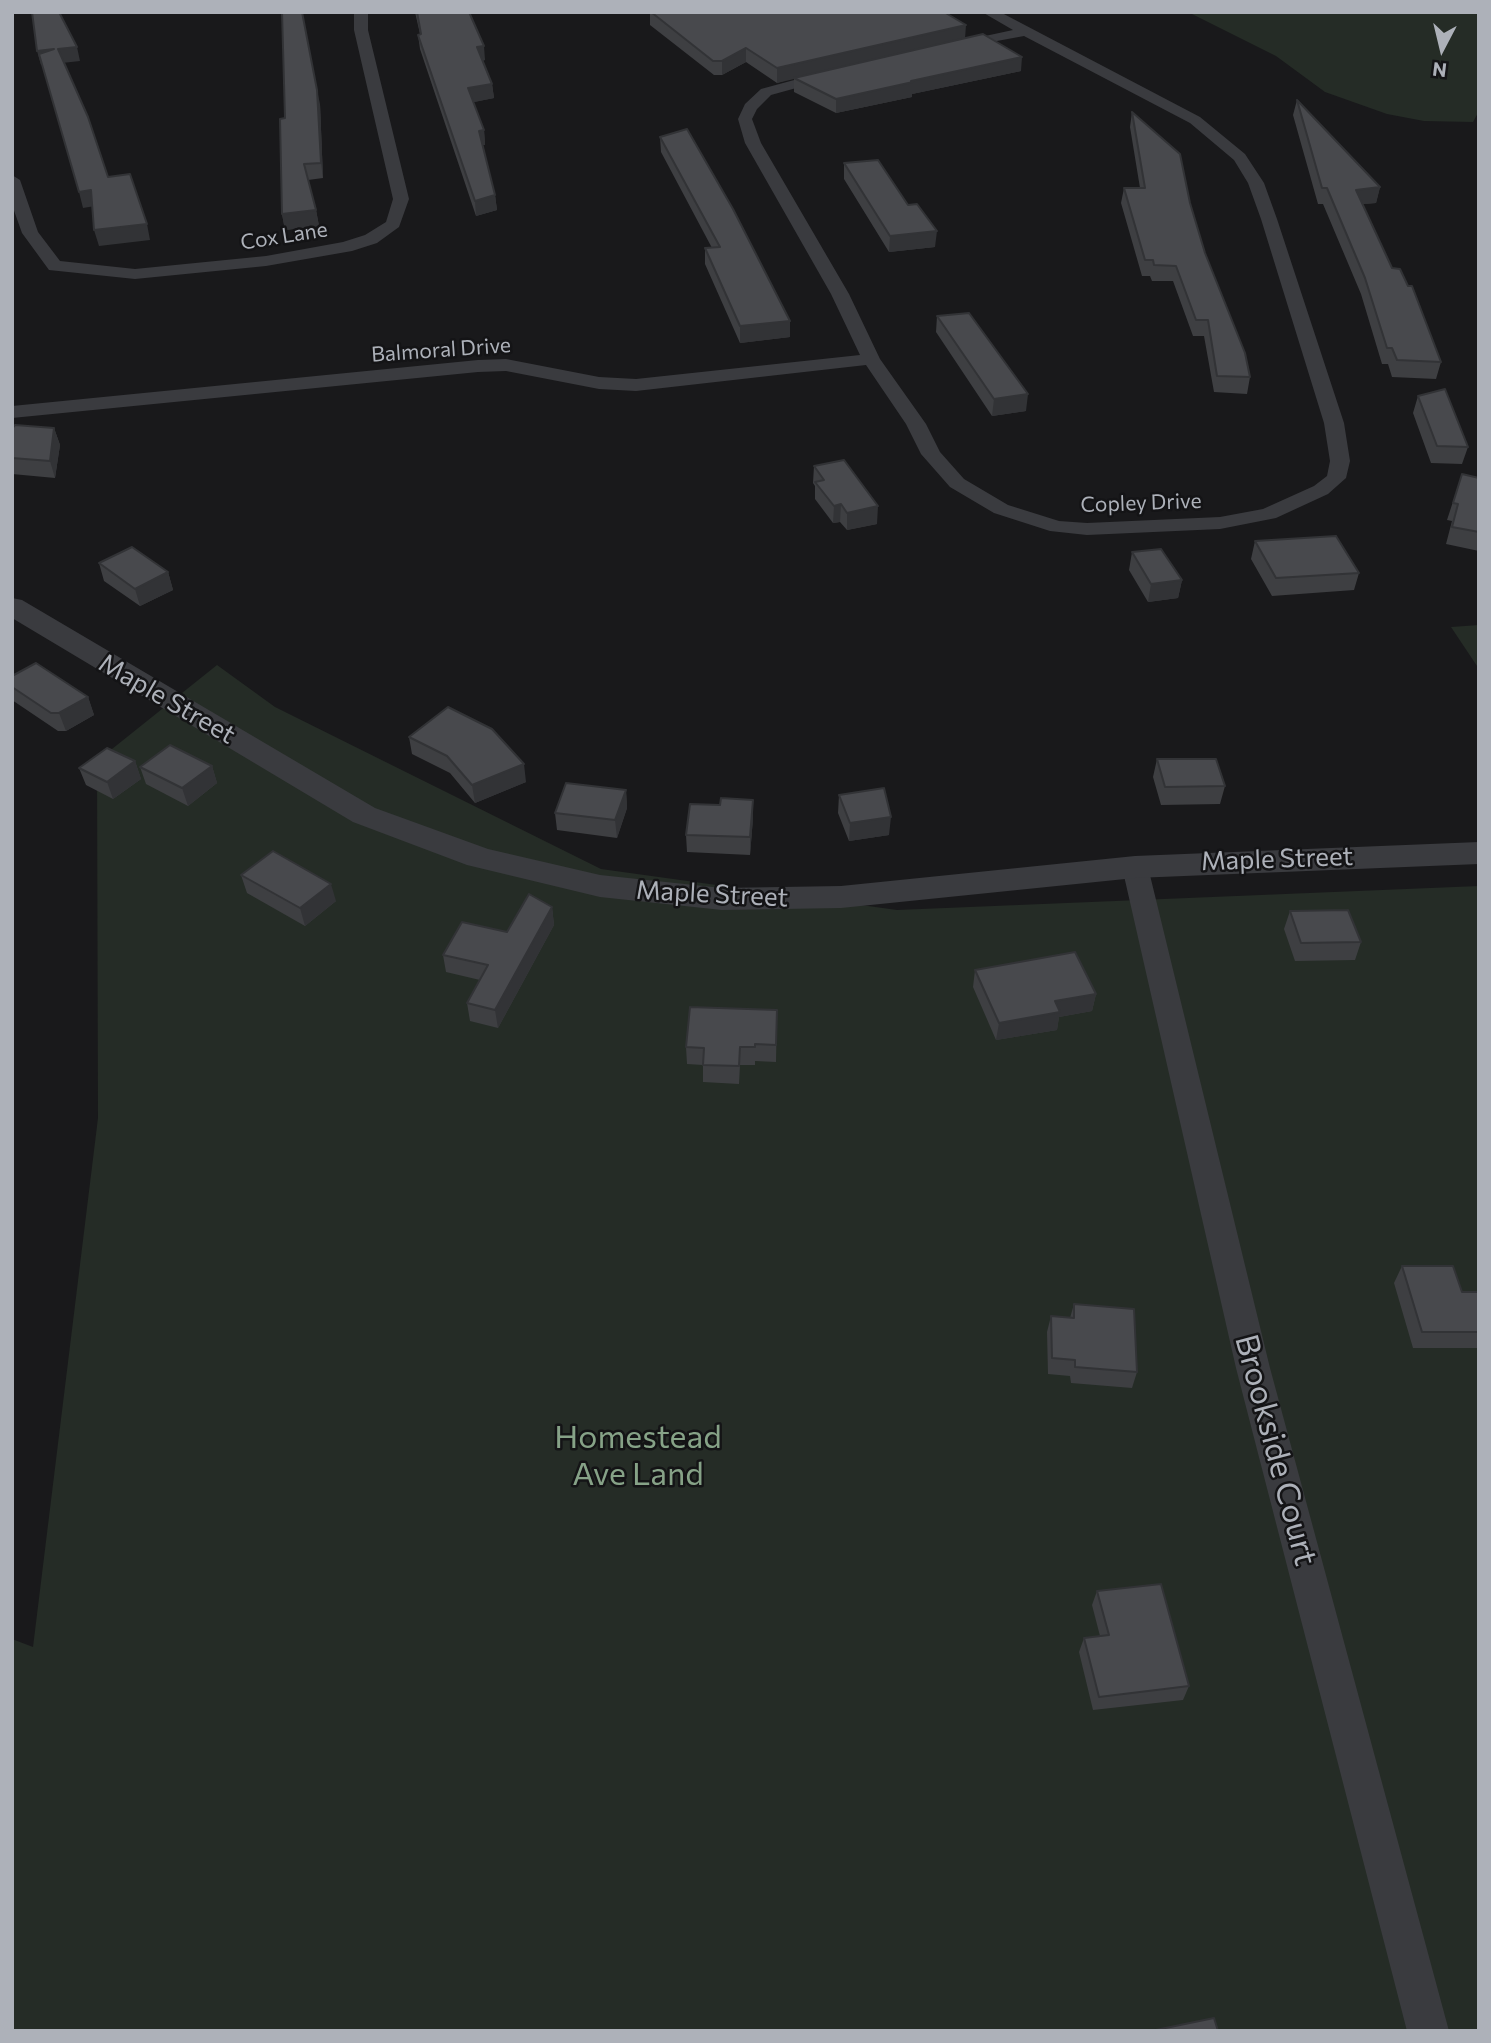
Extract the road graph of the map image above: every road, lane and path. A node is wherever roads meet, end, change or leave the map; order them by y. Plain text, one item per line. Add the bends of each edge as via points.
1 (361, 12) edge
2 (989, 12) edge
3 (1026, 31) junction
4 (936, 51) edge
5 (847, 71) edge
6 (12, 180) edge
7 (871, 359) junction
8 (12, 412) edge
9 (12, 606) edge
10 (1479, 853) edge
11 (1135, 867) junction
12 (1428, 2031) edge

1 - 6 street, Cox Lane via 361,30 401,199 393,223 371,239 267,261 160,273 55,267 30,233
2 - 3 street, Copley Drive
3 - 4 street
3 - 7 street, Copley Drive via 1195,120 1240,157 1269,219 1334,424 1340,461 1336,478 1292,506 1220,523 1057,527 1001,509 957,483 931,454
5 - 7 street, Copley Drive via 766,92 750,107 746,119 753,143 840,294
7 - 8 street, Balmoral Drive via 636,385 599,383 506,365 478,366
9 - 11 street, Maple Street via 364,815 423,839 536,873 665,894 785,899
10 - 11 street, Maple Street
11 - 12 street, Brookside Court via 1253,1368

